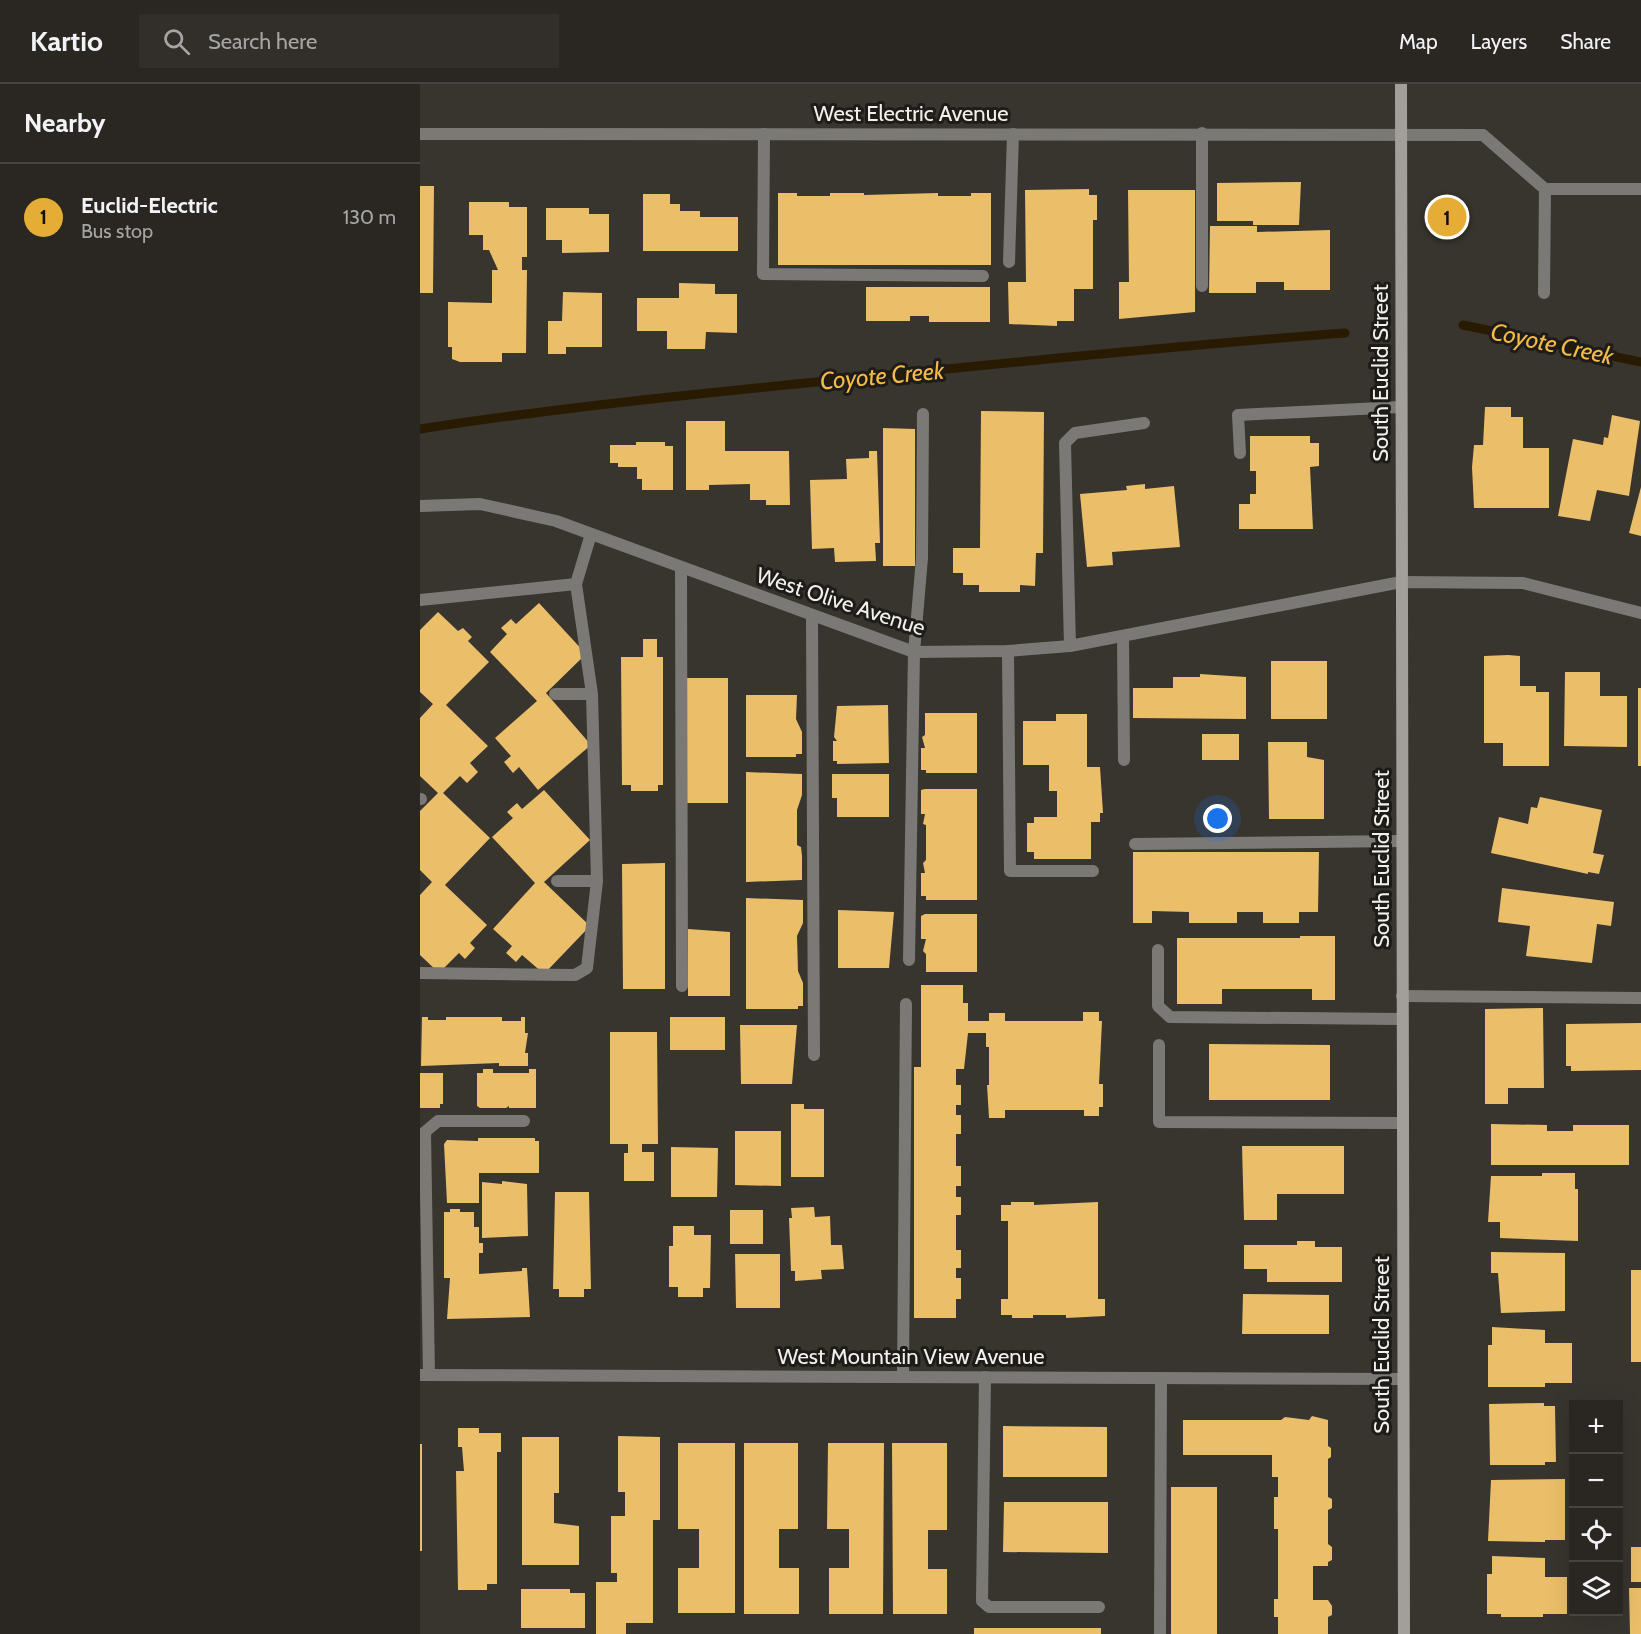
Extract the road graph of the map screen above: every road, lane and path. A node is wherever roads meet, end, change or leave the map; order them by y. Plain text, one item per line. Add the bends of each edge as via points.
1 (1401, 84) edge
2 (420, 134) edge
3 (764, 134) junction
4 (1013, 134) junction
5 (1202, 134) junction
6 (1401, 134) junction
7 (1545, 189) junction
8 (1641, 189) edge
9 (1010, 262) dead end
10 (983, 276) dead end
11 (1202, 286) dead end
12 (1544, 293) dead end
13 (1400, 407) junction
14 (923, 414) dead end
15 (1144, 423) dead end
16 (1240, 453) dead end
17 (420, 506) edge
18 (591, 534) junction
19 (681, 567) junction
20 (1401, 582) junction
21 (576, 584) junction
22 (420, 600) edge
23 (1641, 613) edge
24 (812, 616) junction
25 (1123, 637) junction
26 (1070, 646) junction
27 (1008, 651) junction
28 (914, 652) junction
29 (555, 694) dead end
30 (592, 694) junction
31 (1124, 760) dead end
32 (1402, 841) junction
33 (1135, 844) dead end
34 (1093, 871) dead end
35 (557, 881) dead end
36 (597, 881) junction
37 (1158, 950) dead end
38 (909, 960) dead end
39 (420, 973) edge
40 (682, 986) dead end
41 (1402, 996) junction
42 (1641, 998) edge
43 (906, 1004) dead end
44 (1401, 1019) junction
45 (1159, 1045) dead end
46 (813, 1054) dead end
47 (524, 1121) dead end
48 (1402, 1123) junction
49 (424, 1375) edge
50 (903, 1377) junction
51 (985, 1377) junction
52 (1161, 1378) junction
53 (1402, 1379) junction
54 (1099, 1607) dead end
55 (1160, 1634) edge
56 (1404, 1634) edge

1 - 6 main road, South Euclid Street
2 - 3 street, West Electric Avenue
3 - 4 street, West Electric Avenue
3 - 10 street via 763,274
4 - 5 street, West Electric Avenue
4 - 9 street
5 - 6 street, West Electric Avenue
5 - 11 street
6 - 7 street, West Electric Avenue via 1483,135
6 - 13 main road, South Euclid Street
7 - 8 street
7 - 12 street
13 - 16 street via 1238,415
13 - 20 main road, South Euclid Street
14 - 28 street via 922,558
15 - 26 street via 1075,433 1065,443
17 - 18 street, West Olive Avenue via 480,504
18 - 19 street, West Olive Avenue
18 - 21 street
19 - 24 street, West Olive Avenue
19 - 40 street
20 - 23 street, West Olive Avenue via 1523,583
20 - 25 street, West Olive Avenue
20 - 32 main road, South Euclid Street
21 - 22 street
21 - 30 street
24 - 28 street, West Olive Avenue
24 - 46 street
25 - 26 street, West Olive Avenue
25 - 31 street
26 - 27 street, West Olive Avenue
27 - 28 street, West Olive Avenue
27 - 34 street via 1010,871
28 - 38 street
29 - 30 street
30 - 36 street
32 - 33 street
32 - 41 main road, South Euclid Street
35 - 36 street
36 - 39 street via 590,961 582,972
37 - 44 street via 1158,1006 1170,1017
41 - 42 street
41 - 44 main road, South Euclid Street
43 - 50 street
44 - 48 main road, South Euclid Street
45 - 48 street via 1159,1122
47 - 49 street via 438,1121 425,1132
48 - 53 main road, South Euclid Street
49 - 50 street, West Mountain View Avenue
50 - 51 street, West Mountain View Avenue
51 - 52 street, West Mountain View Avenue
51 - 54 street via 982,1601 989,1607
52 - 53 street, West Mountain View Avenue
52 - 55 street
53 - 56 main road, South Euclid Street

